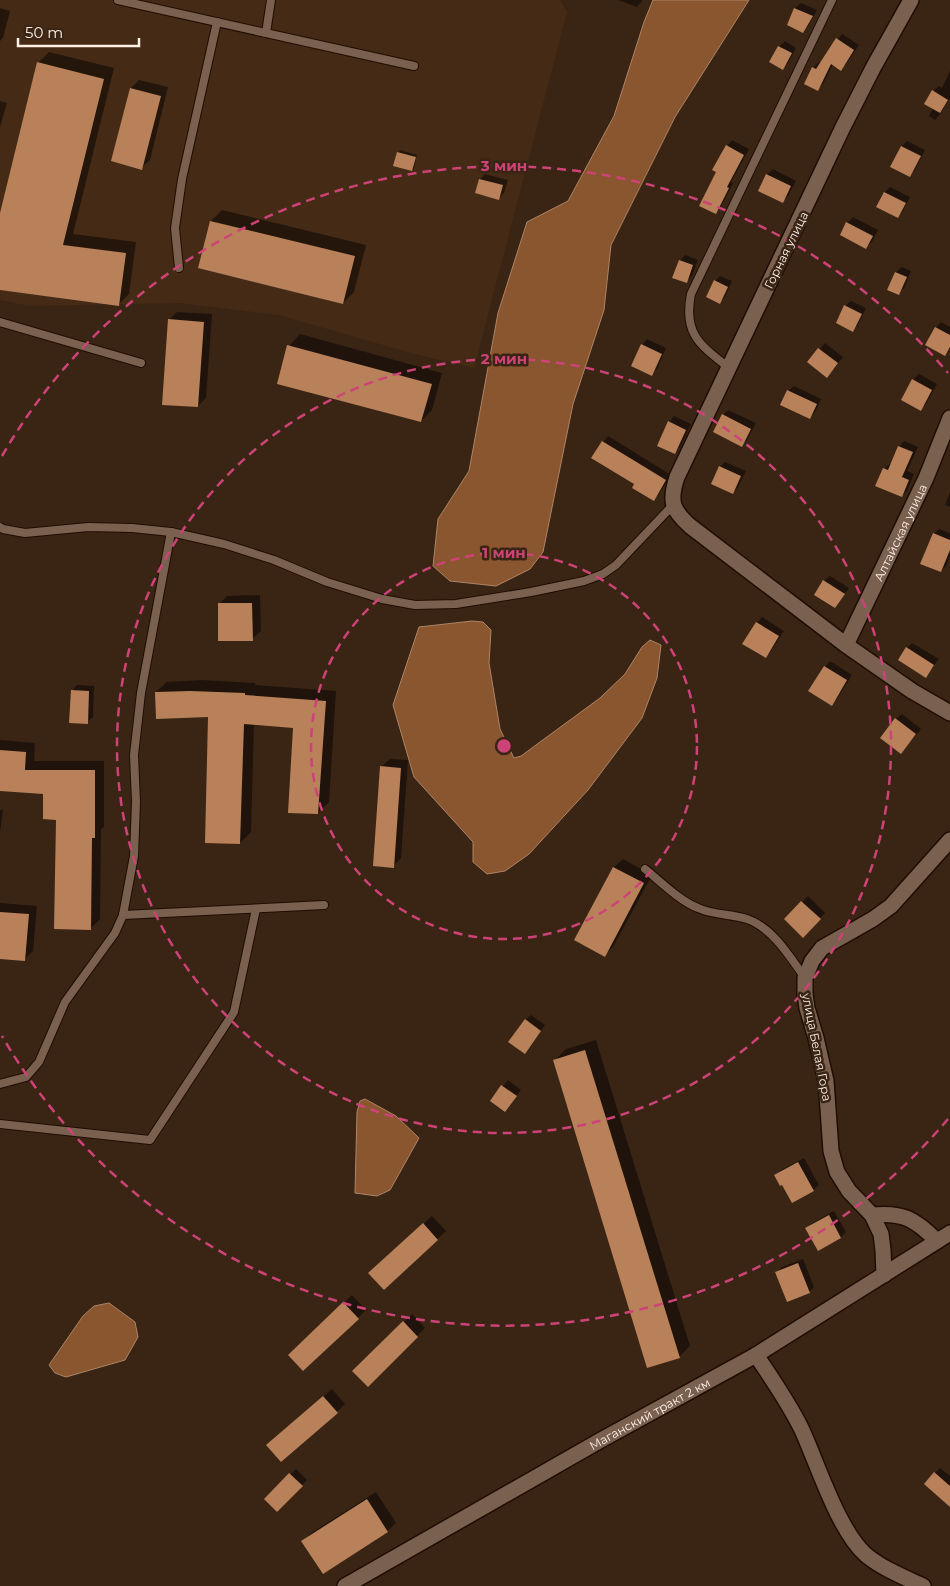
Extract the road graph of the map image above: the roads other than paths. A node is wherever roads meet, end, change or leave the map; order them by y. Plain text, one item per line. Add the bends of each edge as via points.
1 (118, 0) edge
2 (271, 0) edge
3 (832, 0) edge
4 (911, 0) edge
5 (145, 3) edge
6 (217, 22) junction
7 (266, 33) junction
8 (414, 66) dead end
9 (179, 268) dead end
10 (0, 322) edge
11 (140, 363) dead end
12 (729, 368) junction
13 (950, 418) edge
14 (673, 505) junction
15 (0, 527) edge
16 (172, 532) junction
17 (846, 645) junction
18 (950, 713) edge
19 (950, 840) edge
20 (645, 870) dead end
21 (324, 905) dead end
22 (256, 909) junction
23 (123, 915) junction
24 (806, 978) junction
25 (0, 1084) edge
26 (0, 1124) edge
27 (872, 1215) junction
28 (943, 1237) edge
29 (884, 1275) junction
30 (756, 1355) junction
31 (917, 1585) edge
32 (345, 1586) edge

1 - 5 lane
2 - 7 lane
3 - 12 lane via 691,294 689,317 695,338
4 - 12 street, Горная улица via 843,127
5 - 6 lane
6 - 7 lane
6 - 9 lane via 182,179 175,228
7 - 8 lane
10 - 11 lane
12 - 14 street, Горная улица via 677,477 672,491
13 - 17 street, Алтайская улица via 926,478
14 - 16 lane via 616,565 603,574 531,592 456,604 415,605 382,598 327,582 224,544
14 - 17 street via 690,526
15 - 16 lane via 25,532 88,527
16 - 23 lane via 141,693 134,755 134,856
17 - 18 street
19 - 24 street, улица Белая Гора via 891,906 822,948 812,961
20 - 24 lane via 698,909 748,919 767,930
21 - 22 lane
22 - 23 lane
22 - 26 lane via 234,1012 150,1140
23 - 25 lane via 115,933 65,1002 39,1062 26,1077
24 - 27 street, улица Белая Гора via 807,1008 826,1081 830,1151 837,1172
27 - 28 street via 890,1213 906,1217
27 - 29 street, улица Белая Гора via 881,1234
28 - 29 street, Маганский тракт 2 км
29 - 30 street, Маганский тракт 2 км
30 - 31 street via 802,1430 848,1533 866,1554
30 - 32 street, Маганский тракт 2 км

